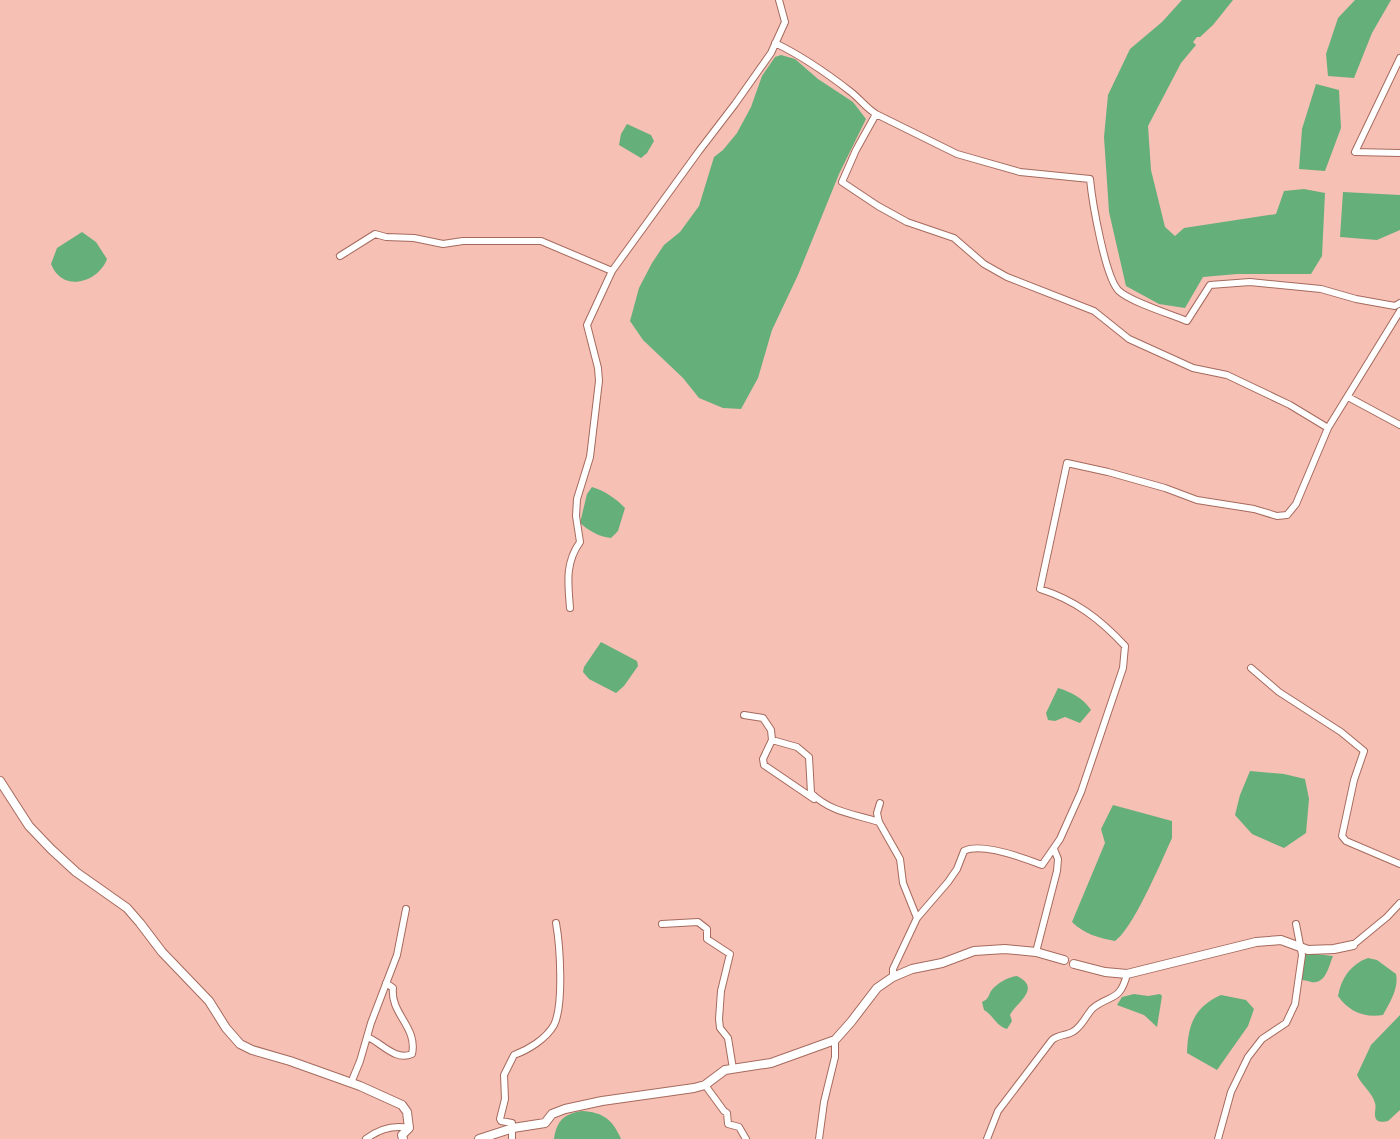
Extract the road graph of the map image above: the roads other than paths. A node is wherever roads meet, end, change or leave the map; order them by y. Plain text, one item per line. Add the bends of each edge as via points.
1 (779, 0) edge
2 (775, 43) junction
3 (1400, 58) edge
4 (876, 114) junction
5 (1400, 153) edge
6 (340, 256) dead end
7 (612, 271) junction
8 (1400, 303) edge
9 (1400, 310) edge
10 (1348, 397) junction
11 (1400, 425) edge
12 (1328, 428) junction
13 (570, 608) dead end
14 (1251, 668) dead end
15 (744, 715) dead end
16 (772, 740) junction
17 (0, 781) edge
18 (820, 802) junction
19 (880, 803) dead end
20 (879, 822) junction
21 (1054, 849) junction
22 (1400, 864) edge
23 (1400, 903) edge
24 (405, 909) dead end
25 (917, 918) junction
26 (556, 923) dead end
27 (662, 924) dead end
28 (1296, 924) dead end
29 (1353, 945) joint
30 (1301, 947) junction
31 (1036, 952) junction
32 (1064, 960) dead end
33 (1074, 964) dead end
34 (1127, 974) junction
35 (893, 977) junction
36 (387, 983) junction
37 (367, 1037) junction
38 (835, 1040) junction
39 (733, 1069) junction
40 (351, 1083) junction
41 (705, 1084) junction
42 (410, 1128) junction
43 (513, 1128) junction
44 (366, 1139) edge
45 (403, 1139) edge
46 (479, 1139) edge
47 (512, 1139) edge
48 (746, 1139) edge
49 (819, 1139) edge
50 (987, 1139) edge
51 (1218, 1139) edge

1 - 2 street via 785,22
2 - 4 street via 853,93
2 - 7 street via 742,95
3 - 5 street via 1355,152
4 - 8 street via 957,154 1020,172 1090,179 1093,207 1118,291 1187,321 1210,285 1225,283 1321,289 1395,306
4 - 12 street via 842,182 907,222 954,238 984,264 1007,277 1094,311 1129,339 1192,368 1227,375
6 - 7 street via 375,234 443,244 541,241
7 - 13 street via 587,325 599,381 590,457 577,499 580,542 567,576
9 - 10 street
10 - 11 street
10 - 12 street
12 - 21 street via 1296,504 1287,515 1197,500 1166,488 1067,463 1040,589 1085,609 1125,646 1123,668 1081,792
14 - 22 street via 1364,752 1341,836
15 - 16 street via 763,718
16 - 18 street via 797,747 809,757 811,793
16 - 18 street via 764,765
17 - 40 street via 29,826 76,872 127,908 209,1001 240,1044
18 - 20 street
19 - 20 street
20 - 25 street via 900,859 903,883
21 - 25 street via 1042,865 971,847 964,850 957,869
21 - 31 street via 1057,872
23 - 29 street
24 - 36 street via 397,955
25 - 35 street via 893,969
26 - 43 street via 560,946 554,1026 537,1043 513,1055 504,1075 505,1099 500,1119 512,1123
27 - 39 street via 698,922 707,929 707,939 730,954 719,1019 728,1038
28 - 30 street
29 - 30 street via 1334,949
30 - 34 street via 1281,940 1256,942
30 - 51 street via 1295,1004 1286,1023 1262,1039 1248,1057 1231,1092
31 - 32 street
31 - 35 street via 974,951
33 - 34 street
34 - 50 street via 1117,994 1095,1007 1074,1032 1052,1040 998,1111
35 - 38 street via 877,988
36 - 37 street
36 - 37 street via 393,988 393,1005 413,1037 412,1054 399,1055
37 - 40 street
38 - 39 street via 771,1063
38 - 49 street
39 - 41 street via 724,1070
40 - 42 street via 402,1105
41 - 43 street via 565,1109 552,1114 544,1123
41 - 48 street via 727,1113 728,1124 739,1127
42 - 44 street via 377,1130
42 - 45 street
43 - 46 street
43 - 47 street

